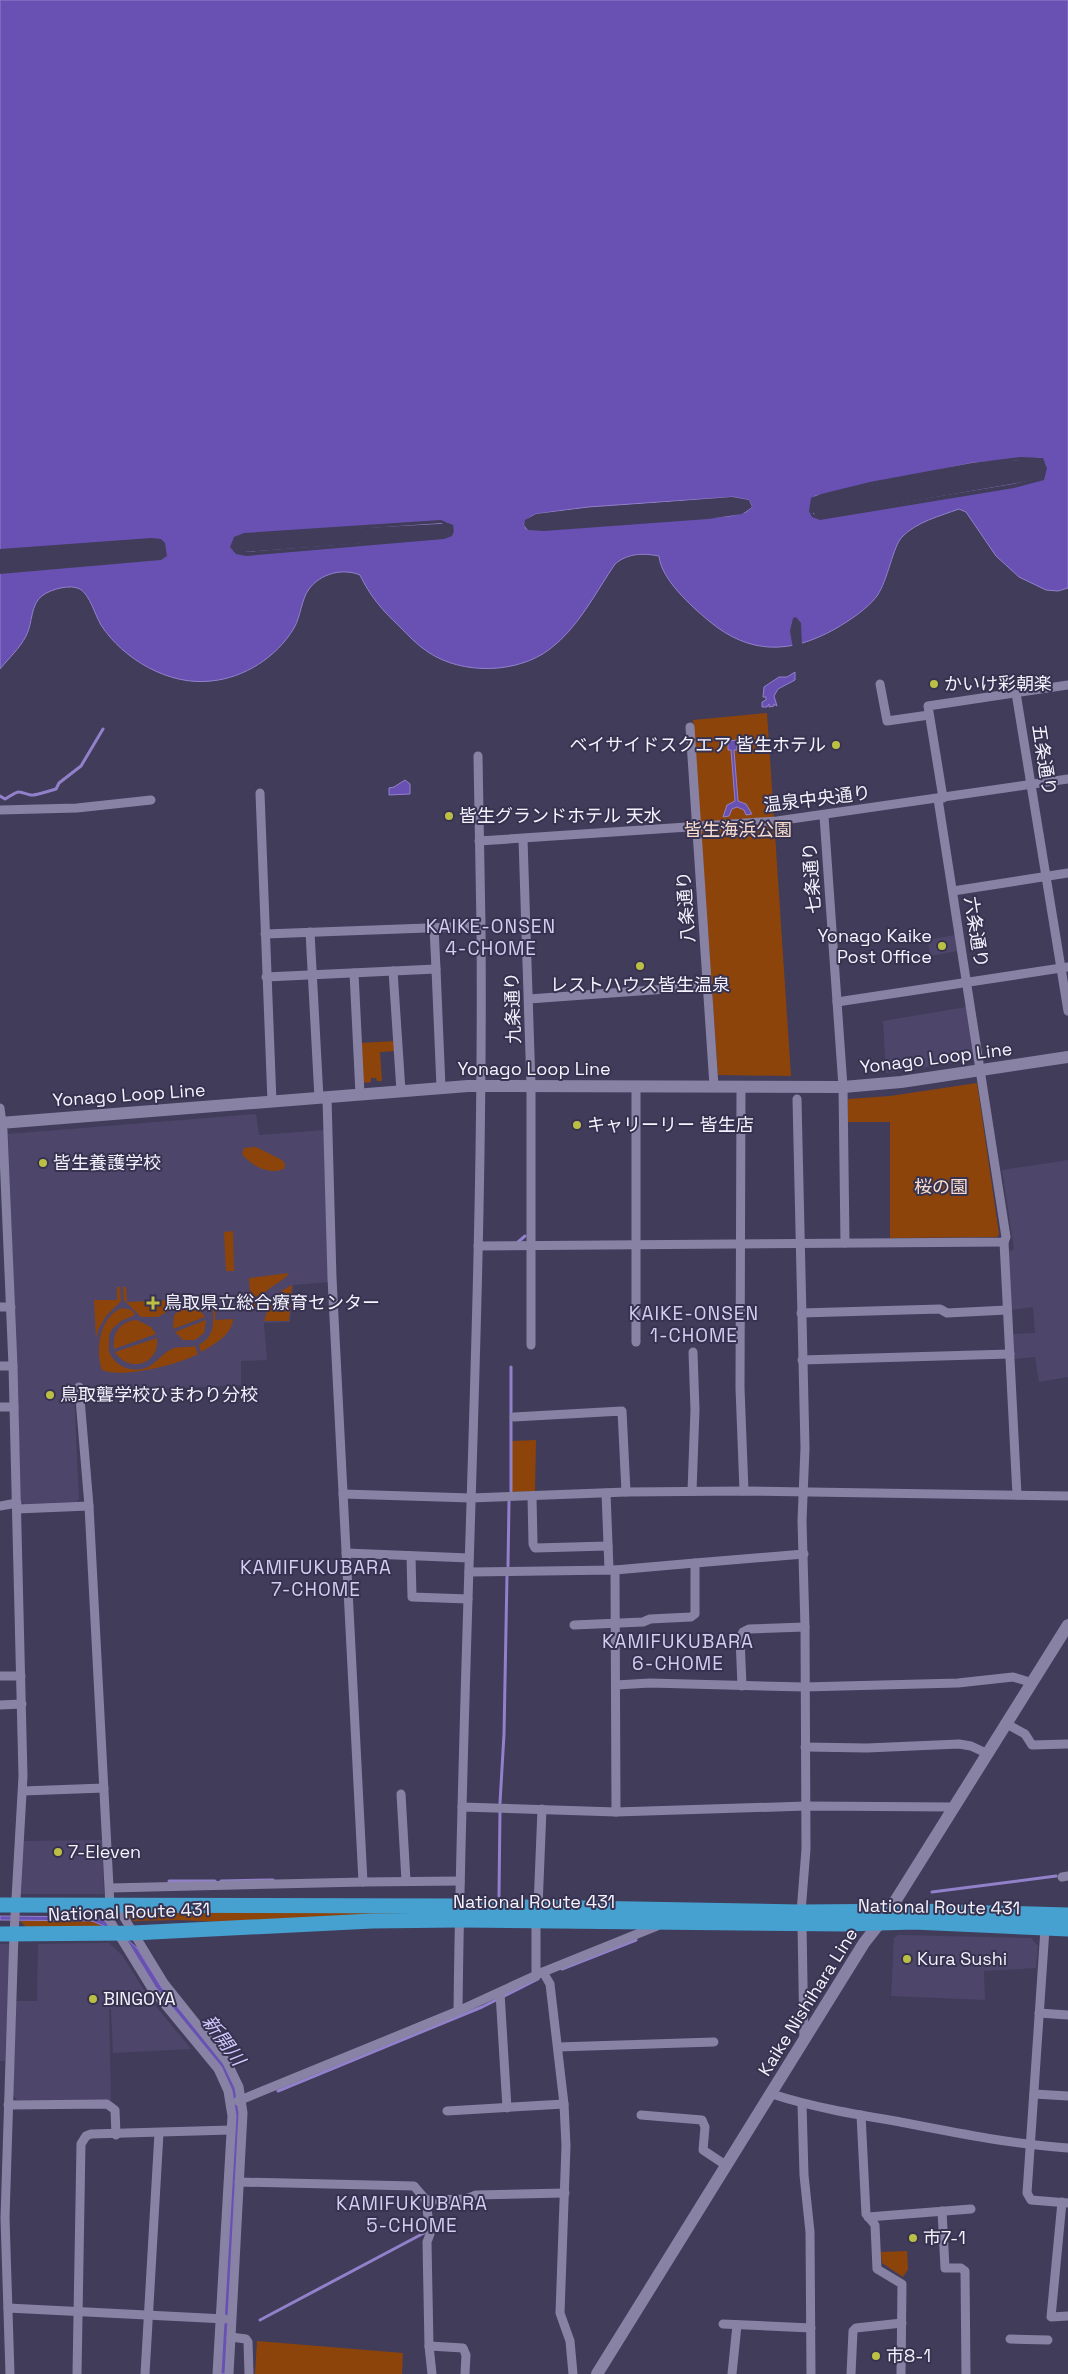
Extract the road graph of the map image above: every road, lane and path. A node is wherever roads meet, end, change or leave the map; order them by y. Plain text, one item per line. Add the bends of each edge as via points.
1 (880, 684) dead end
2 (1068, 685) edge
3 (1016, 693) junction
4 (929, 711) junction
5 (690, 726) dead end
6 (478, 756) dead end
7 (1068, 779) edge
8 (1031, 785) junction
9 (260, 793) dead end
10 (941, 798) junction
11 (151, 800) dead end
12 (0, 810) edge
13 (824, 816) junction
14 (696, 828) junction
15 (523, 839) junction
16 (480, 841) junction
17 (1068, 873) edge
18 (1047, 876) junction
19 (953, 891) junction
20 (481, 926) junction
21 (434, 928) junction
22 (310, 932) junction
23 (265, 934) junction
24 (1065, 968) edge
25 (436, 969) junction
26 (394, 971) junction
27 (354, 973) junction
28 (313, 974) junction
29 (266, 977) junction
30 (968, 982) junction
31 (708, 986) junction
32 (529, 999) junction
33 (837, 1002) junction
34 (1068, 1011) edge
35 (1068, 1057) edge
36 (982, 1070) junction
37 (481, 1086) junction
38 (531, 1086) junction
39 (636, 1086) junction
40 (714, 1086) junction
41 (741, 1086) junction
42 (441, 1087) junction
43 (843, 1087) junction
44 (400, 1091) junction
45 (360, 1094) junction
46 (323, 1098) junction
47 (797, 1099) dead end
48 (272, 1102) junction
49 (0, 1108) edge
50 (1, 1122) edge
51 (1004, 1242) junction
52 (739, 1244) junction
53 (845, 1244) junction
54 (531, 1245) junction
55 (800, 1245) junction
56 (478, 1246) junction
57 (636, 1246) junction
58 (0, 1307) edge
59 (11, 1307) junction
60 (1007, 1310) junction
61 (801, 1313) junction
62 (636, 1342) dead end
63 (531, 1345) dead end
64 (693, 1352) dead end
65 (1010, 1354) junction
66 (802, 1360) junction
67 (0, 1366) edge
68 (13, 1366) junction
69 (79, 1387) dead end
70 (0, 1407) edge
71 (14, 1407) junction
72 (514, 1418) dead end
73 (692, 1491) junction
74 (744, 1491) junction
75 (626, 1492) junction
76 (803, 1492) junction
77 (606, 1493) junction
78 (343, 1494) junction
79 (1017, 1495) junction
80 (532, 1496) junction
81 (1068, 1496) edge
82 (471, 1498) junction
83 (0, 1506) edge
84 (17, 1506) junction
85 (89, 1506) junction
86 (608, 1546) junction
87 (346, 1553) junction
88 (804, 1554) junction
89 (411, 1556) junction
90 (469, 1558) junction
91 (695, 1563) junction
92 (612, 1569) junction
93 (469, 1572) junction
94 (468, 1599) junction
95 (616, 1624) junction
96 (574, 1625) dead end
97 (1068, 1625) edge
98 (805, 1627) junction
99 (0, 1676) edge
100 (21, 1676) junction
101 (1032, 1683) junction
102 (616, 1685) junction
103 (742, 1686) junction
104 (804, 1687) junction
105 (22, 1704) junction
106 (0, 1705) edge
107 (1006, 1723) junction
108 (1068, 1744) edge
109 (805, 1747) junction
110 (986, 1753) junction
111 (104, 1788) junction
112 (23, 1792) junction
113 (401, 1794) dead end
114 (806, 1806) junction
115 (462, 1807) junction
116 (952, 1808) junction
117 (542, 1809) junction
118 (616, 1812) junction
119 (460, 1881) junction
120 (363, 1882) junction
121 (406, 1882) junction
122 (110, 1888) junction
123 (0, 1905) edge
124 (16, 1906) junction
125 (460, 1913) junction
126 (537, 1914) junction
127 (1068, 1915) edge
128 (884, 1917) junction
129 (802, 1918) junction
130 (115, 1921) junction
131 (667, 1922) junction
132 (1045, 1929) junction
133 (1068, 1929) edge
134 (9, 1933) edge
135 (540, 1974) junction
136 (500, 1993) junction
137 (458, 2011) junction
138 (1039, 2013) junction
139 (1068, 2015) edge
140 (183, 2019) junction
141 (804, 2041) junction
142 (714, 2042) dead end
143 (558, 2046) junction
144 (772, 2094) junction
145 (1034, 2094) junction
146 (1068, 2096) edge
147 (236, 2102) junction
148 (564, 2104) junction
149 (802, 2104) junction
150 (8, 2105) junction
151 (507, 2108) junction
152 (447, 2111) dead end
153 (641, 2115) dead end
154 (861, 2115) junction
155 (231, 2130) junction
156 (159, 2134) junction
157 (116, 2135) junction
158 (1030, 2145) junction
159 (1068, 2148) edge
160 (727, 2166) junction
161 (240, 2182) junction
162 (565, 2194) junction
163 (426, 2200) junction
164 (1065, 2203) edge
165 (971, 2209) dead end
166 (942, 2211) junction
167 (868, 2217) junction
168 (8, 2308) junction
169 (79, 2312) junction
170 (150, 2315) junction
171 (1068, 2316) edge
172 (226, 2319) junction
173 (902, 2323) junction
174 (723, 2324) dead end
175 (737, 2325) junction
176 (811, 2328) junction
177 (231, 2337) junction
178 (1010, 2340) dead end
179 (1048, 2340) dead end
180 (429, 2346) junction
181 (10, 2374) edge
182 (77, 2374) edge
183 (145, 2374) edge
184 (216, 2374) edge
185 (229, 2374) edge
186 (249, 2374) edge
187 (432, 2374) edge
188 (465, 2374) edge
189 (573, 2374) edge
190 (597, 2374) edge
191 (732, 2374) edge
192 (811, 2374) edge
193 (851, 2374) edge
194 (901, 2374) edge
195 (966, 2374) edge

1 - 4 street via 887,721
2 - 3 street
3 - 4 street
3 - 8 street, 五条通り
4 - 10 street, 六条通り
5 - 14 street, 八条通り
6 - 16 street
7 - 8 street, 温泉中央通り
8 - 10 street, 温泉中央通り
8 - 18 street, 五条通り
9 - 23 street
10 - 13 street, 温泉中央通り
10 - 19 street, 六条通り
11 - 12 street via 77,808
13 - 14 street, 温泉中央通り
13 - 33 street, 七条通り
14 - 15 street, 温泉中央通り
14 - 31 street, 八条通り
15 - 16 street, 温泉中央通り
15 - 32 street, 九条通り
16 - 20 street
17 - 18 street
18 - 19 street
18 - 24 street, 五条通り
19 - 30 street, 六条通り
20 - 21 street
20 - 37 street
21 - 22 street
21 - 25 street
22 - 23 street
22 - 28 street
23 - 29 street
24 - 30 street
24 - 34 street, 五条通り
25 - 26 street
25 - 42 street
26 - 27 street
26 - 44 street
27 - 28 street
27 - 45 street
28 - 29 street
28 - 46 street
29 - 48 street
30 - 33 street
30 - 36 street, 六条通り
31 - 32 street
31 - 40 street, 八条通り
32 - 38 street, 九条通り
33 - 43 street, 七条通り
35 - 36 main road, Yonago Loop Line
36 - 43 main road, Yonago Loop Line
36 - 51 street, 六条通り via 1006,1236
37 - 38 main road, Yonago Loop Line
37 - 42 main road, Yonago Loop Line
37 - 56 street
38 - 39 main road, Yonago Loop Line
38 - 54 street, 九条通り
39 - 40 main road, Yonago Loop Line
39 - 57 street
40 - 41 main road, Yonago Loop Line
41 - 43 main road, Yonago Loop Line
41 - 52 street
42 - 44 main road, Yonago Loop Line
43 - 53 street, 七条通り
44 - 45 main road, Yonago Loop Line
45 - 46 main road, Yonago Loop Line
46 - 48 main road, Yonago Loop Line
46 - 78 street
47 - 55 street
48 - 50 main road, Yonago Loop Line
49 - 50 street
50 - 59 street
51 - 53 street
51 - 60 street, 六条通り
52 - 55 street
52 - 57 street
52 - 74 street
53 - 55 street
54 - 56 street
54 - 57 street
54 - 63 street, 九条通り
55 - 61 street
56 - 82 street
57 - 62 street
58 - 59 street
59 - 68 street
60 - 61 street
60 - 65 street, 六条通り
61 - 66 street
64 - 73 street
65 - 66 street
65 - 79 street, 六条通り
66 - 76 street
67 - 68 street
68 - 71 street
69 - 85 street
70 - 71 street
71 - 84 street
72 - 75 street via 622,1411
73 - 74 street
73 - 75 street
74 - 76 street
75 - 77 street
76 - 79 street
76 - 88 street
77 - 80 street
77 - 86 street
78 - 82 street
78 - 87 street
79 - 81 street
80 - 82 street
80 - 86 street via 533,1544 536,1548
82 - 90 street
83 - 84 street
84 - 85 street
84 - 100 street
85 - 111 street
86 - 92 street
87 - 89 street
87 - 120 street
88 - 91 street
88 - 98 street
89 - 90 street
89 - 94 street via 412,1597
90 - 93 street
91 - 92 street
91 - 95 street via 694,1616
92 - 93 street
92 - 95 street
93 - 94 street
94 - 115 street
95 - 96 street
95 - 102 street
97 - 101 main road, Kaike Nishihara Line
98 - 103 street via 749,1629 743,1632 740,1638
98 - 104 street
99 - 100 street
100 - 105 street
101 - 104 street via 1014,1677 958,1683
101 - 107 main road, Kaike Nishihara Line
102 - 103 street
102 - 118 street
103 - 104 street
104 - 109 street
105 - 106 street
105 - 112 street
107 - 108 street via 1026,1734 1032,1745
107 - 110 main road, Kaike Nishihara Line
109 - 110 street via 959,1744
109 - 114 street
110 - 116 main road, Kaike Nishihara Line
111 - 112 street
111 - 122 street
112 - 124 street
113 - 121 street
114 - 116 street
114 - 118 street
114 - 129 street
115 - 117 street
115 - 119 street
116 - 128 main road, Kaike Nishihara Line
117 - 118 street
117 - 126 street
119 - 121 street
119 - 125 street
120 - 121 street
120 - 122 street
122 - 130 street
123 - 124 highway, National Route 431
124 - 130 highway, National Route 431
124 - 134 street
125 - 126 highway, National Route 431
125 - 130 highway, National Route 431
125 - 130 highway, National Route 431 via 372,1921
125 - 137 street
126 - 129 highway, National Route 431
126 - 131 highway, National Route 431
126 - 135 street
127 - 128 highway, National Route 431
128 - 129 highway, National Route 431
128 - 132 highway, National Route 431 via 923,1923
128 - 141 main road, Kaike Nishihara Line via 864,1943
129 - 131 highway, National Route 431
129 - 141 street
130 - 134 highway, National Route 431
130 - 140 street via 164,1983
130 - 140 street via 128,1952 152,1989
131 - 135 street
132 - 133 highway, National Route 431
132 - 138 street
134 - 150 street
135 - 136 street
135 - 143 street via 550,1984
136 - 137 street
136 - 151 street
137 - 147 street
138 - 139 street
138 - 145 street
140 - 147 street via 227,2062 234,2074
141 - 144 main road, Kaike Nishihara Line
142 - 143 street
143 - 148 street
144 - 149 street
144 - 160 main road, Kaike Nishihara Line
145 - 146 street
145 - 158 street
147 - 155 street
147 - 161 street via 243,2114
148 - 151 street
148 - 162 street
149 - 154 street
149 - 176 street via 810,2232
150 - 157 street via 107,2104 115,2110
150 - 168 street via 5,2244
151 - 152 street
153 - 160 street via 702,2120 705,2127 702,2150
154 - 158 street
154 - 167 street
155 - 156 street
155 - 172 street
156 - 157 street
156 - 170 street
157 - 169 street via 91,2134 81,2144
158 - 159 street
158 - 164 street via 1029,2199
160 - 190 main road, Kaike Nishihara Line
161 - 163 street via 414,2186
161 - 172 street
162 - 163 street via 476,2195 466,2199
162 - 189 street via 560,2313 570,2341
163 - 180 street via 430,2234 427,2242
164 - 171 street via 1051,2316
165 - 166 street
166 - 167 street
166 - 195 street via 945,2268 965,2271
167 - 173 street via 875,2226 877,2269 902,2284
168 - 169 street
168 - 181 street
169 - 170 street
169 - 182 street
170 - 172 street
170 - 183 street
172 - 177 street
172 - 184 street
173 - 193 street via 853,2331
173 - 194 street
174 - 175 street
175 - 176 street
175 - 191 street
176 - 192 street
177 - 185 street
177 - 186 street via 246,2338 248,2342
178 - 179 street
180 - 187 street
180 - 188 street via 463,2348

